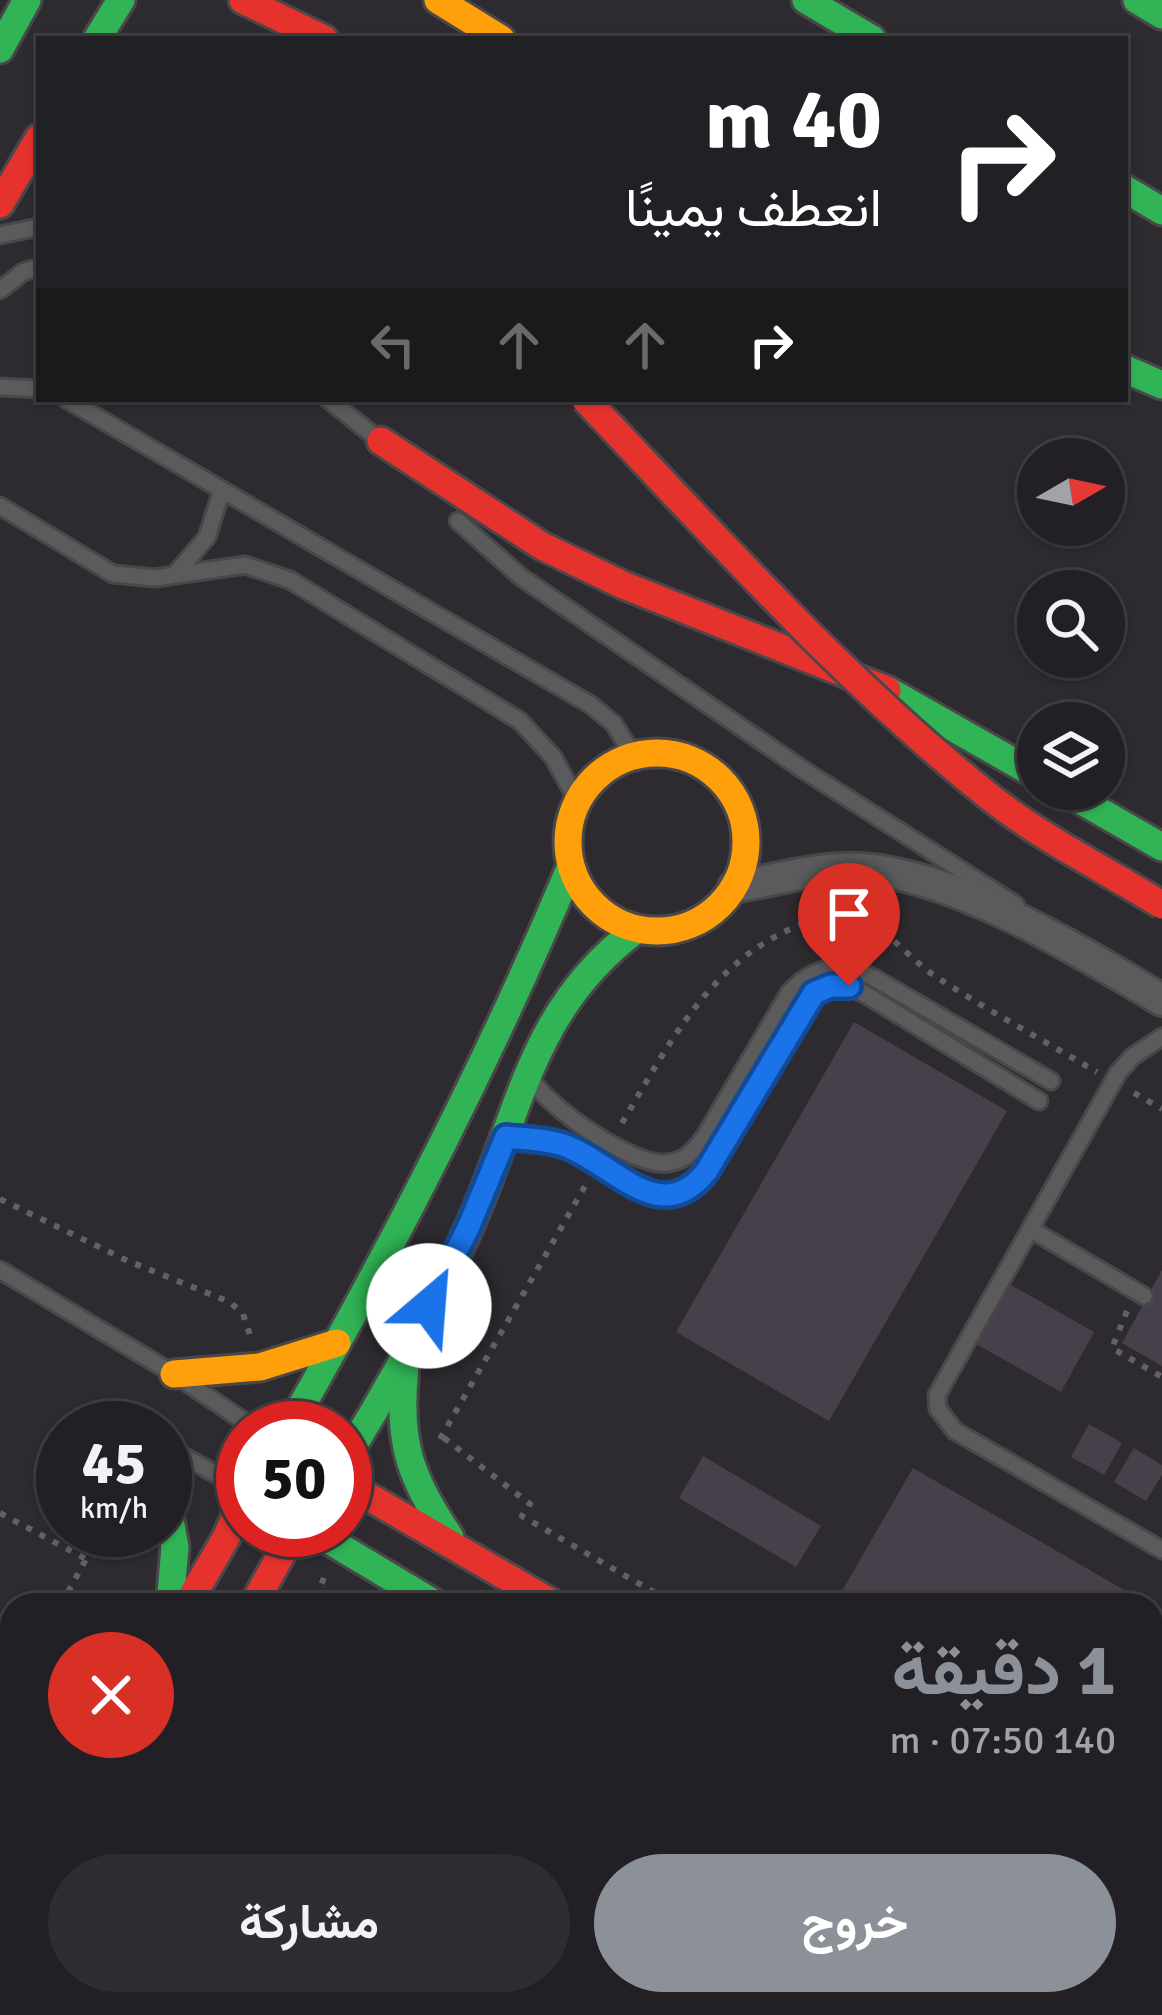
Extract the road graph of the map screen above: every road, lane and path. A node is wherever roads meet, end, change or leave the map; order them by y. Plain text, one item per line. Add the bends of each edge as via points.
1 (27, 0) edge
2 (121, 0) edge
3 (243, 0) edge
4 (438, 0) edge
5 (806, 0) edge
6 (1136, 0) edge
7 (1162, 14) edge
8 (338, 32) edge
9 (100, 36) edge
10 (496, 36) edge
11 (867, 36) edge
12 (0, 50) edge
13 (36, 143) edge
14 (1128, 191) edge
15 (0, 204) edge
16 (1162, 211) edge
17 (36, 228) edge
18 (0, 235) edge
19 (36, 268) edge
20 (0, 290) edge
21 (1128, 370) edge
22 (1162, 385) edge
23 (0, 387) edge
24 (33, 388) edge
25 (0, 402) edge
26 (71, 402) edge
27 (332, 402) edge
28 (588, 402) edge
29 (382, 442) junction
30 (222, 490) junction
31 (427, 491) dead end
32 (440, 504) dead end
33 (0, 506) edge
34 (175, 574) junction
35 (633, 755) junction
36 (1017, 763) edge
37 (577, 800) junction
38 (1097, 810) edge
39 (1162, 848) edge
40 (571, 866) junction
41 (734, 887) junction
42 (1162, 905) edge
43 (637, 929) junction
44 (1108, 968) junction
45 (1162, 1000) edge
46 (1162, 1037) edge
47 (529, 1067) junction
48 (1051, 1081) dead end
49 (1039, 1101) dead end
50 (506, 1137) junction
51 (1032, 1230) junction
52 (0, 1270) edge
53 (1139, 1294) joint
54 (337, 1343) junction
55 (409, 1347) junction
56 (173, 1374) junction
57 (1162, 1377) edge
58 (305, 1401) edge
59 (216, 1403) edge
60 (372, 1412) edge
61 (444, 1438) dead end
62 (372, 1499) edge
63 (0, 1513) edge
64 (458, 1548) junction
65 (1162, 1550) edge
66 (216, 1555) edge
67 (90, 1557) edge
68 (174, 1557) edge
69 (280, 1557) edge
70 (357, 1557) edge
71 (86, 1559) junction
72 (68, 1593) edge
73 (171, 1593) edge
74 (194, 1593) edge
75 (260, 1593) edge
76 (417, 1593) edge
77 (535, 1593) edge
78 (655, 1593) edge

1 - 12 main road
2 - 9 main road
3 - 8 main road
4 - 10 main road
5 - 11 main road
6 - 7 main road
13 - 15 main road
14 - 16 main road
17 - 18 lane
19 - 20 lane
21 - 22 main road
23 - 24 lane
24 - 25 lane
26 - 30 lane
27 - 29 lane
28 - 42 main road, bridge via 923,742 996,802
29 - 31 lane
29 - 36 main road via 542,546 883,688
30 - 34 lane via 207,537
30 - 35 lane via 591,706
32 - 44 lane via 540,590
33 - 34 lane via 113,574
34 - 37 lane via 245,566 290,580 511,714 554,757
35 - 37 main road via 592,780
35 - 41 main road via 663,752 718,776 745,829
37 - 40 main road via 568,832
38 - 39 main road
40 - 43 main road via 589,899
40 - 54 main road
41 - 43 main road via 692,924
41 - 44 street via 857,868 912,876
43 - 47 main road via 576,980
44 - 45 street
46 - 51 lane via 1118,1073
47 - 48 lane via 537,1089 562,1112 651,1164 673,1163 705,1136 789,993 838,966 874,978
47 - 50 main road
49 - 50 lane via 865,994 831,986 802,1007 706,1172 676,1196 656,1196 562,1144
50 - 55 main road
51 - 53 lane
51 - 65 lane via 944,1382 938,1409 955,1431
52 - 56 lane
53 - 57 path via 1112,1348
54 - 56 main road via 260,1367
54 - 58 main road
55 - 60 main road
55 - 64 main road via 403,1450 418,1492
56 - 59 lane
61 - 78 path via 530,1504 522,1516
62 - 64 main road
63 - 71 path
64 - 77 main road
66 - 74 main road
67 - 71 path
68 - 73 main road
69 - 75 main road
70 - 76 main road
71 - 72 path

